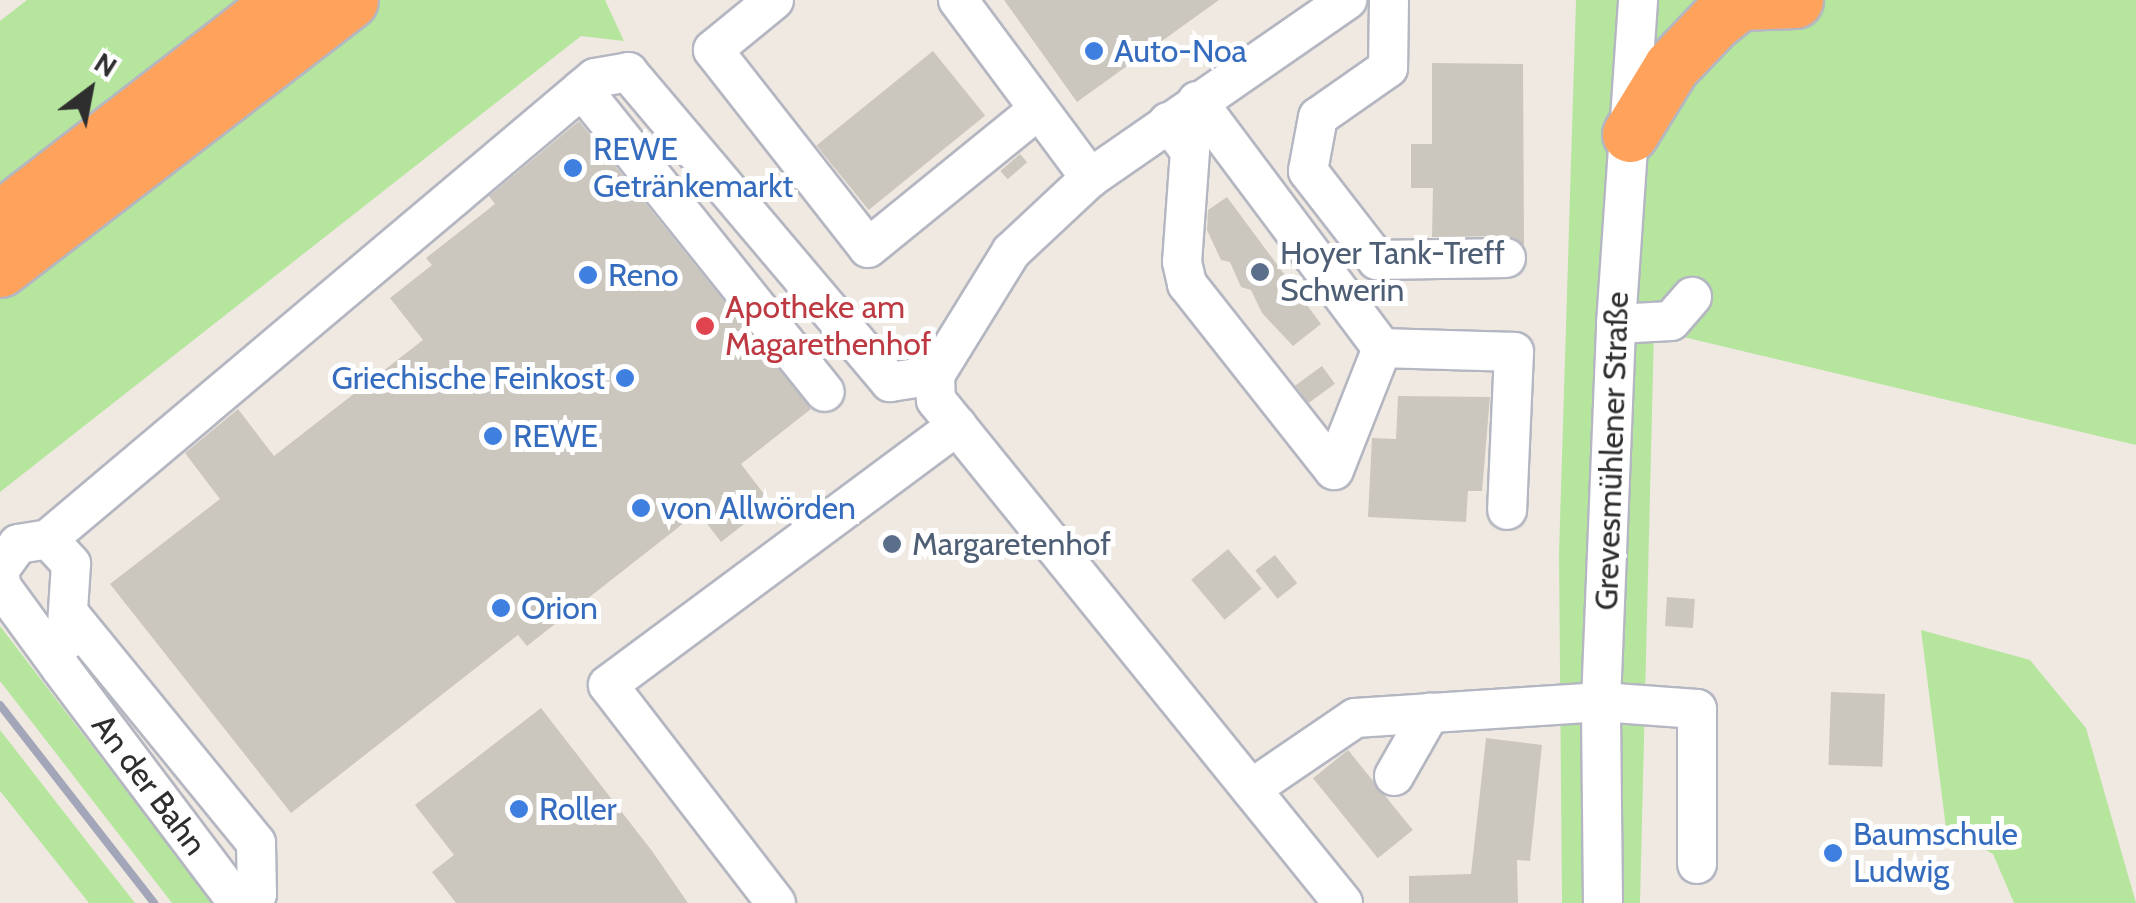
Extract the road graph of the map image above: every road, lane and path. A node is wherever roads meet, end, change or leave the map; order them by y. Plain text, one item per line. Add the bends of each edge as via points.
1 (283, 0) edge
2 (350, 0) edge
3 (774, 0) edge
4 (958, 0) edge
5 (1347, 0) edge
6 (1389, 0) edge
7 (1638, 0) edge
8 (1795, 0) edge
9 (1714, 1) edge
10 (582, 89) junction
11 (1038, 109) junction
12 (1185, 125) junction
13 (1630, 134) junction
14 (1090, 178) junction
15 (0, 219) edge
16 (781, 254) junction
17 (1506, 258) dead end
18 (0, 269) edge
19 (739, 285) junction
20 (1314, 293) dead end
21 (1692, 297) dead end
22 (1616, 324) junction
23 (1382, 348) junction
24 (935, 374) junction
25 (824, 392) dead end
26 (957, 426) junction
27 (1507, 510) dead end
28 (48, 539) junction
29 (0, 571) edge
30 (71, 616) junction
31 (60, 667) junction
32 (1601, 702) junction
33 (1430, 713) junction
34 (1394, 776) dead end
35 (1251, 789) junction
36 (1697, 864) dead end
37 (238, 903) edge
38 (246, 903) edge
39 (776, 903) edge
40 (1343, 903) edge
41 (1603, 903) edge

1 - 15 highway
2 - 18 highway
3 - 11 street via 713,50 868,248
4 - 11 street
5 - 12 street
6 - 17 street via 1388,68 1318,117 1308,172 1377,260
7 - 13 street, Grevesmühlener Straße
8 - 9 highway
9 - 13 highway
10 - 16 street, An der Bahn via 595,78 628,72
10 - 19 street
10 - 28 street, An der Bahn
11 - 14 street
12 - 14 street
12 - 20 street
12 - 23 street
12 - 23 street via 1182,262 1188,284 1334,470
13 - 22 street, Grevesmühlener Straße
14 - 24 street via 1011,252
16 - 19 street
16 - 24 street via 890,382
19 - 25 street
21 - 22 street via 1671,321
22 - 32 street, Grevesmühlener Straße
23 - 27 street via 1514,352
24 - 26 street via 936,400
26 - 35 street
26 - 39 street via 608,685
28 - 29 street, An der Bahn via 18,544
28 - 30 street via 71,564
29 - 31 street, An der Bahn via 1,586
30 - 31 street
30 - 38 street via 256,843 257,894
31 - 37 street, An der Bahn
32 - 33 street
32 - 36 street via 1697,709
32 - 41 street, Grevesmühlener Straße
33 - 34 street
33 - 35 street via 1355,718
35 - 40 street

